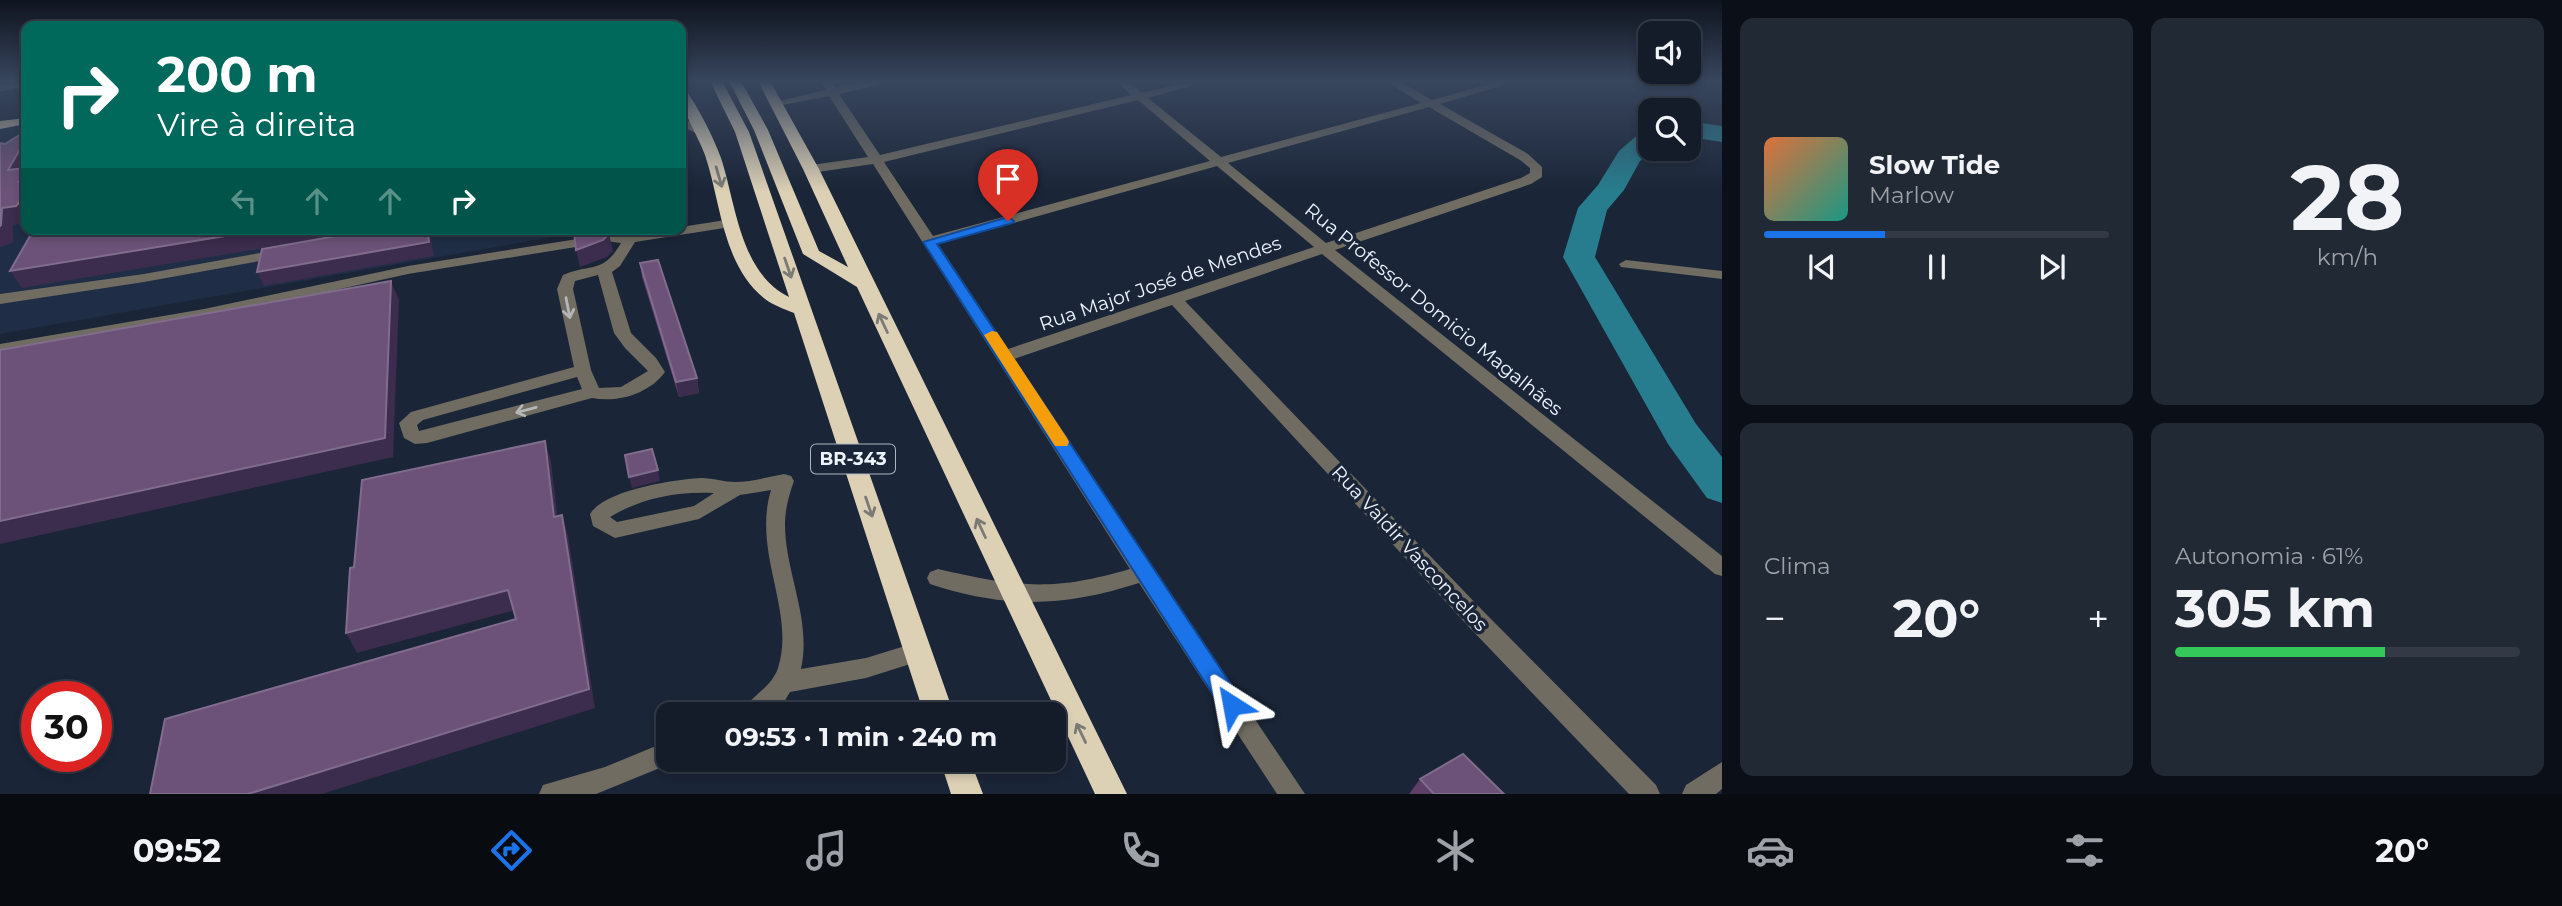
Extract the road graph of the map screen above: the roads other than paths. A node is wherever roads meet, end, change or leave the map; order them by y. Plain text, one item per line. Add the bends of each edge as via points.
1 (697, 118) edge
2 (735, 118) edge
3 (752, 118) edge
4 (784, 118) edge
5 (849, 118) edge
6 (1055, 118) edge
7 (1164, 118) edge
8 (1377, 118) edge
9 (1456, 118) edge
10 (21, 122) edge
11 (686, 124) edge
12 (0, 125) edge
13 (704, 133) junction
14 (876, 160) junction
15 (1219, 163) junction
16 (811, 169) junction
17 (777, 202) junction
18 (732, 223) junction
19 (686, 230) edge
20 (656, 235) edge
21 (610, 237) edge
22 (630, 239) junction
23 (929, 242) junction
24 (577, 243) edge
25 (1323, 248) junction
26 (300, 250) edge
27 (1626, 264) dead end
28 (604, 271) junction
29 (1722, 275) edge
30 (865, 284) junction
31 (0, 299) edge
32 (1176, 300) junction
33 (802, 310) junction
34 (0, 349) edge
35 (1006, 356) junction
36 (583, 370) junction
37 (592, 392) junction
38 (735, 489) junction
39 (1722, 568) edge
40 (1144, 573) junction
41 (938, 578) dead end
42 (1012, 593) junction
43 (918, 652) junction
44 (786, 681) junction
45 (768, 702) edge
46 (935, 702) edge
47 (656, 758) edge
48 (959, 772) edge
49 (1722, 774) edge
50 (552, 794) edge
51 (967, 794) edge
52 (1111, 794) edge
53 (1292, 794) edge
54 (1647, 794) edge
55 (1695, 794) edge

1 - 13 highway
2 - 17 highway, BR-343
3 - 17 highway, BR-343
4 - 16 highway
5 - 14 street
6 - 14 street
7 - 15 street, Rua Professor Domicio Magalhães
8 - 15 street
9 - 25 street, Rua Major José de Mendes via 1532,163 1536,174
10 - 12 main road
11 - 13 street
13 -> 18 highway
14 - 16 street
14 - 23 street
15 - 23 street
15 - 25 street, Rua Professor Domicio Magalhães
16 - 30 highway
17 - 30 highway, BR-343 via 812,254
17 -> 33 highway, BR-343
18 - 19 street
18 - 33 highway via 755,279 772,295
20 - 22 street
21 - 22 street
22 - 28 street via 617,263
23 - 35 street
24 - 34 street via 408,270 204,314
25 - 32 street, Rua Major José de Mendes
25 - 39 street, Rua Professor Domicio Magalhães
26 - 31 street
27 - 29 street
28 -> 36 street via 576,274 568,278 565,289
28 - 37 street via 628,341 651,359 657,372 643,385 620,393
42 -> 30 highway
32 - 35 street, Rua Major José de Mendes
32 - 54 street, Rua Valdir Vasconcelos
33 -> 43 highway, BR-343
35 - 40 street
36 - 37 street
37 -> 36 street via 427,436 410,434 408,423 417,416
38 - 38 street via 699,513 654,524 615,530 600,521 600,514 626,500 684,487
38 - 44 street via 784,481 775,529 793,639 794,663
40 - 42 street via 1102,586 1035,595
40 - 53 street
41 - 42 street
52 -> 42 highway
43 - 44 street via 866,668
43 - 46 highway, BR-343
44 - 45 street
47 - 50 street
48 - 51 highway
49 - 55 street

